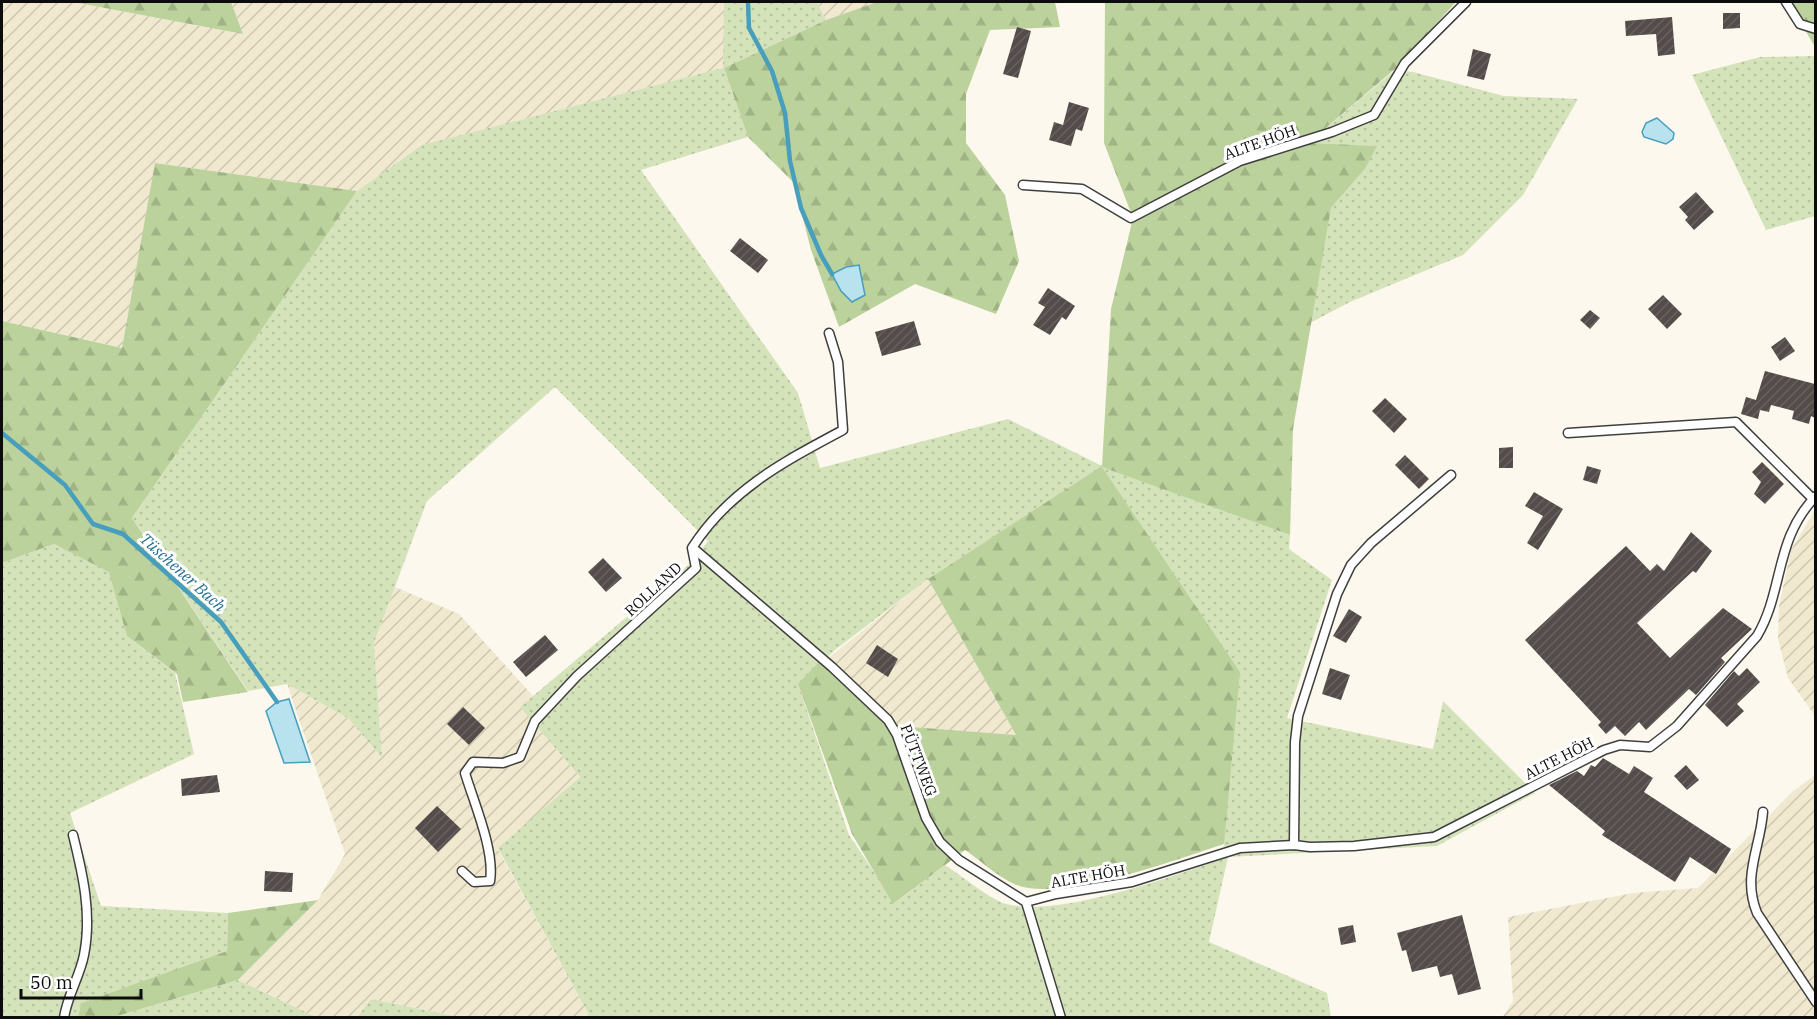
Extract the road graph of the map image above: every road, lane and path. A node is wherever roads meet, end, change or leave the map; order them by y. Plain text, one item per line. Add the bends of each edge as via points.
1 (1466, 2) edge
2 (1786, 2) edge
3 (1815, 29) edge
4 (1023, 185) dead end
5 (829, 333) dead end
6 (1568, 433) dead end
7 (1451, 475) dead end
8 (1814, 498) edge
9 (692, 548) junction
10 (1763, 812) dead end
11 (73, 835) dead end
12 (1294, 845) junction
13 (462, 871) dead end
14 (1026, 902) junction
15 (1815, 1002) edge
16 (64, 1017) edge
17 (1061, 1017) edge

1 - 4 lane, ALTE HÖH via 1405,63 1374,115 1240,161 1131,218 1082,189
2 - 3 lane via 1800,24
5 - 9 lane, ROLLAND via 838,362 843,430 747,486 724,507
6 - 8 lane, ALTE HÖH via 1736,422
7 - 12 lane via 1371,543 1351,565 1337,594 1298,716
8 - 12 lane, ALTE HÖH via 1785,544 1766,622 1757,636 1677,726 1650,747 1620,745 1604,750 1434,837 1354,846
9 - 13 lane, ROLLAND via 696,568 577,676 535,721 520,757 503,763 473,762 468,766 465,773 488,852 490,881 474,882
9 - 14 lane, PÜTTWEG via 888,720 926,818 940,842 959,860
10 - 15 lane via 1749,886 1752,900
11 - 16 lane via 86,884 88,925 84,957
12 - 14 lane, ALTE HÖH via 1240,849 1132,882
14 - 17 lane

